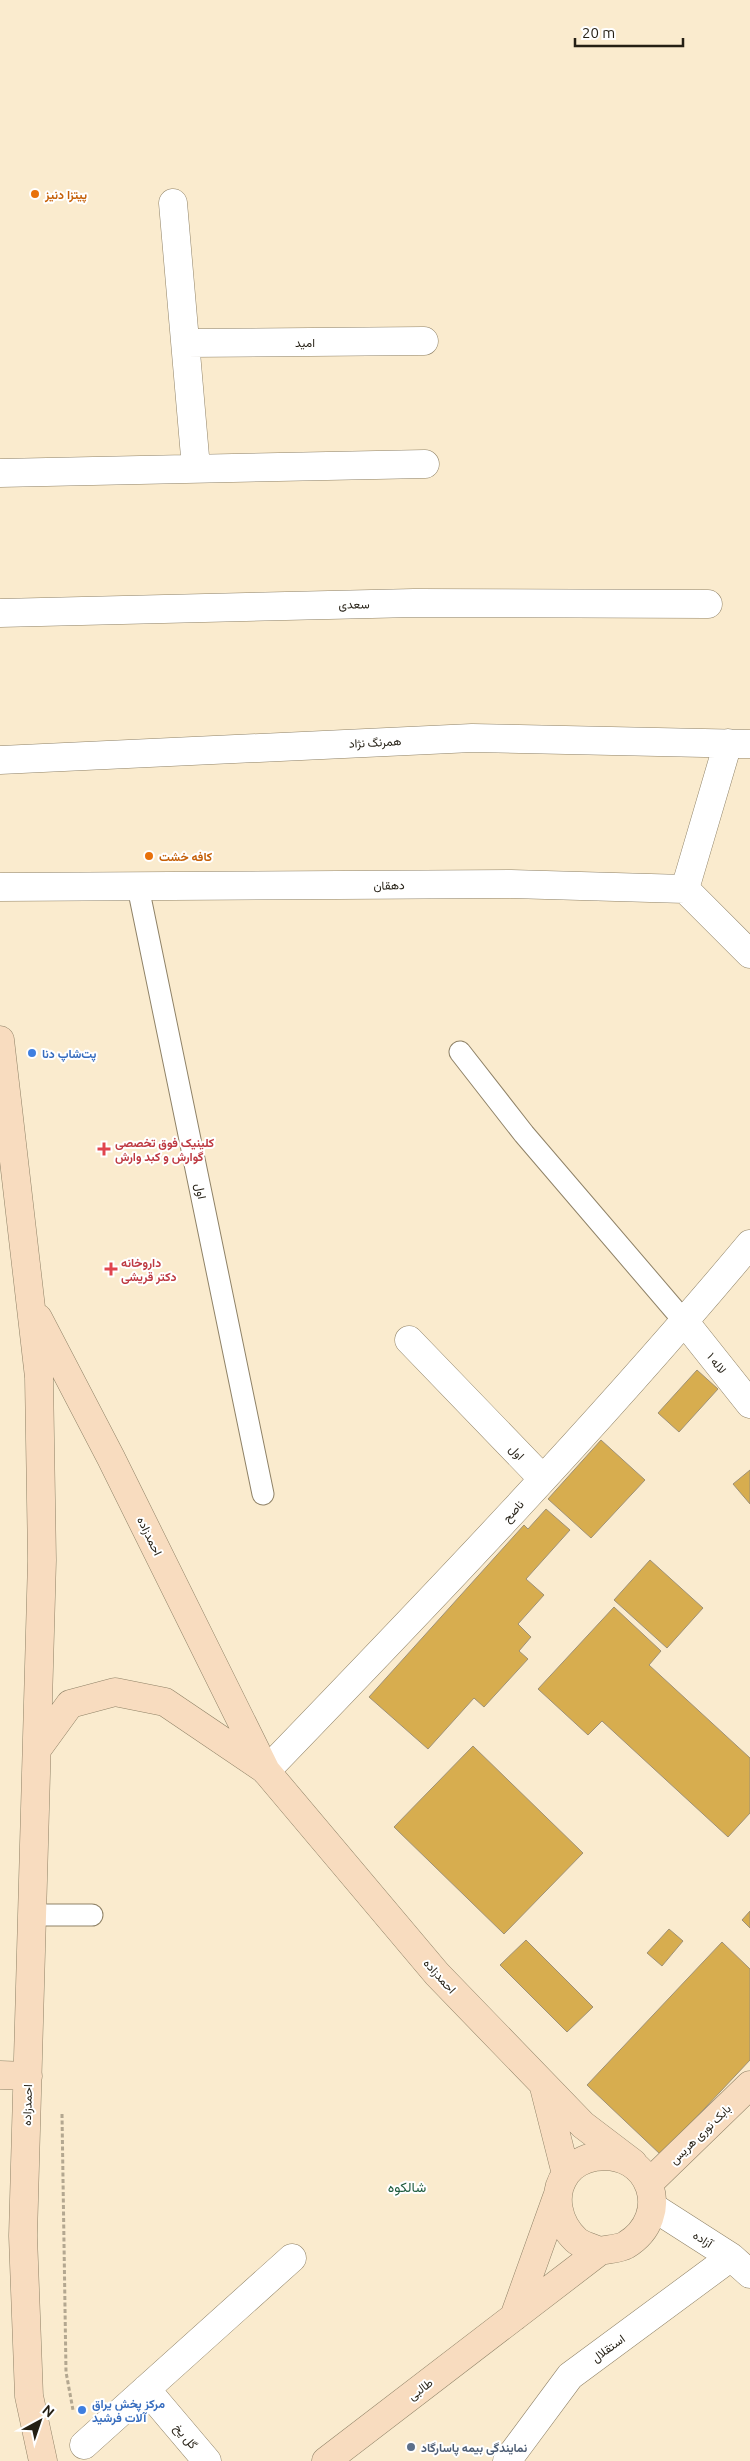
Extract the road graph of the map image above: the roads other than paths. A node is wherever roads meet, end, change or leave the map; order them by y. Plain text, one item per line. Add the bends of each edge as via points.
1 (173, 203) dead end
2 (424, 341) dead end
3 (186, 342) junction
4 (426, 464) dead end
5 (196, 468) junction
6 (0, 473) edge
7 (708, 604) dead end
8 (0, 613) edge
9 (739, 744) edge
10 (0, 760) edge
11 (0, 887) edge
12 (138, 887) junction
13 (685, 889) junction
14 (750, 954) edge
15 (0, 1040) edge
16 (460, 1052) dead end
17 (750, 1244) edge
18 (30, 1303) junction
19 (684, 1321) junction
20 (409, 1340) dead end
21 (750, 1404) edge
22 (542, 1478) junction
23 (263, 1494) dead end
24 (38, 1748) junction
25 (266, 1771) junction
26 (33, 1915) junction
27 (92, 1915) dead end
28 (0, 2075) edge
29 (28, 2076) junction
30 (750, 2085) edge
31 (544, 2087) junction
32 (645, 2185) junction
33 (561, 2186) junction
34 (600, 2251) junction
35 (292, 2258) dead end
36 (741, 2266) edge
37 (514, 2317) junction
38 (146, 2389) junction
39 (84, 2445) road end
40 (43, 2461) edge
41 (207, 2461) edge
42 (326, 2461) edge
43 (507, 2461) edge

1 - 3 street
2 - 3 street, امید
3 - 5 street
4 - 5 street
5 - 6 street
7 - 8 street, سعدی via 414,602
9 - 10 street, همرنگ نژاد via 472,738
9 - 13 street
11 - 12 street, دهقان
12 - 13 street, دهقان via 511,884
12 - 23 lane, اول
13 - 14 street
15 - 18 main road, احمدزاده
16 - 19 lane via 524,1134
17 - 19 street, ناصح
18 - 24 main road, احمدزاده via 39,1377 42,1531
18 - 25 main road, احمدزاده via 111,1458
19 - 21 street, لاله ۱
19 - 22 street, ناصح
20 - 22 street, اول
22 - 25 street, ناصح via 472,1557
24 - 25 main road, احمدزاده via 70,1704 115,1692 164,1702
24 - 26 main road, احمدزاده
25 - 31 main road, احمدزاده via 437,1974
26 - 27 lane
26 - 29 main road, احمدزاده
28 - 29 main road
29 - 40 main road, احمدزاده via 23,2236 29,2396
30 - 32 main road, بابک نوری هریس
31 - 32 main road, احمدزاده
31 - 33 main road
32 - 33 main road via 610,2154 585,2158
32 - 34 main road via 644,2231 625,2246
32 - 36 street, آزاده
33 - 34 main road via 561,2222 577,2241
33 - 37 main road
34 - 37 main road, طالبی
35 - 38 street
36 - 43 street, استقلال via 570,2376
37 - 42 main road, طالبی
38 - 39 street
38 - 41 street, گل یخ

